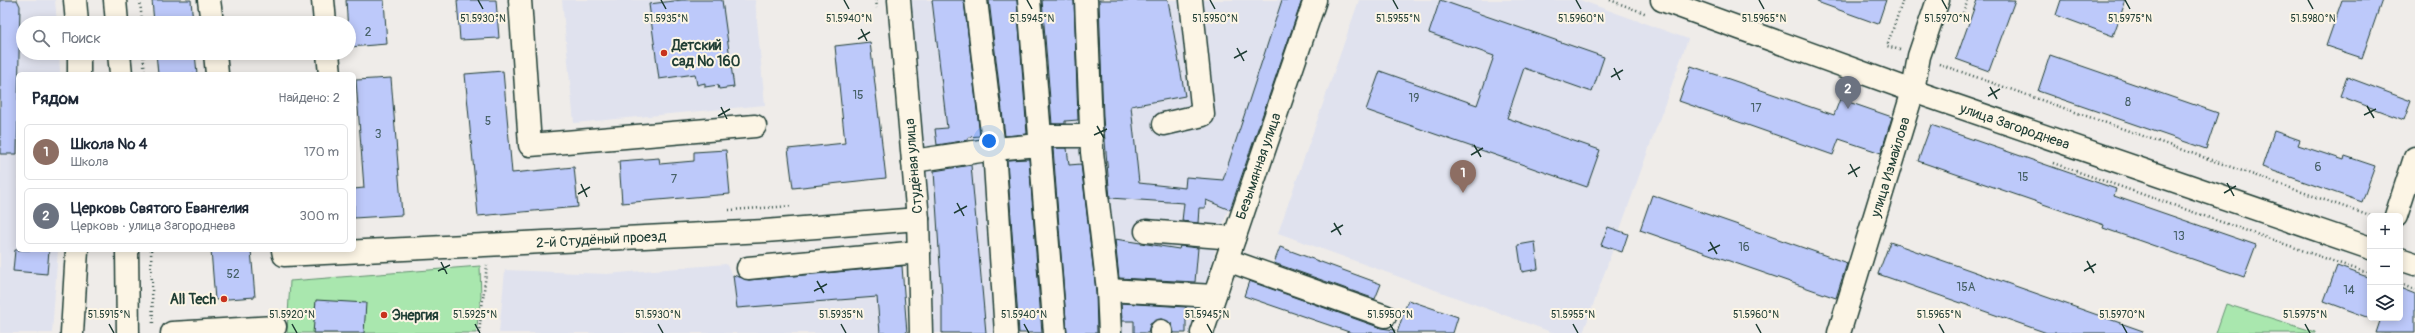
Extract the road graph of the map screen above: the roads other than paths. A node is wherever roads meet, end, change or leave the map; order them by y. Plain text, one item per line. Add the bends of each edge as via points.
1 (75, 0) edge
2 (115, 0) edge
3 (209, 0) edge
4 (323, 0) edge
5 (520, 0) edge
6 (898, 0) edge
7 (976, 0) edge
8 (1029, 0) edge
9 (1086, 0) edge
10 (1191, 0) edge
11 (1315, 0) edge
12 (1662, 0) edge
13 (1938, 0) edge
14 (76, 16) edge
15 (116, 16) edge
16 (211, 16) edge
17 (324, 16) edge
18 (79, 60) edge
19 (120, 60) edge
20 (215, 60) edge
21 (329, 60) edge
22 (79, 72) edge
23 (121, 72) edge
24 (217, 72) edge
25 (330, 72) edge
26 (1913, 91) junction
27 (1164, 124) dead end
28 (755, 126) dead end
29 (1092, 136) junction
30 (1040, 140) junction
31 (994, 149) junction
32 (2415, 158) edge
33 (913, 161) junction
34 (2397, 213) edge
35 (918, 219) junction
36 (1146, 231) dead end
37 (1234, 238) junction
38 (2367, 247) edge
39 (356, 250) edge
40 (77, 252) edge
41 (127, 252) edge
42 (309, 252) edge
43 (919, 252) junction
44 (283, 253) edge
45 (1227, 260) junction
46 (2403, 260) edge
47 (2415, 264) edge
48 (748, 268) dead end
49 (1108, 290) junction
50 (1214, 296) junction
51 (1385, 316) dead end
52 (275, 328) dead end
53 (72, 333) edge
54 (128, 333) edge
55 (172, 333) edge
56 (921, 333) edge
57 (1006, 333) edge
58 (1055, 333) edge
59 (1110, 333) edge
60 (1202, 333) edge
61 (1839, 333) edge

1 - 14 street
2 - 15 street
3 - 16 street
4 - 17 street
5 - 28 street via 530,145
6 - 33 street, Студёная улица
7 - 31 street
8 - 30 street
9 - 29 street
10 - 27 street via 1203,115
11 - 37 street, Безымянная улица
12 - 26 street, улица Загороднева
13 - 26 street, улица Измайлова via 1919,56
18 - 22 street
19 - 23 street
20 - 24 street
21 - 25 street
26 - 38 street, улица Загороднева
26 - 61 street, улица Измайлова
29 - 30 street
29 - 49 street
30 - 31 street
30 - 58 street
31 - 33 street
31 - 57 street
32 - 34 street
33 - 35 street, Студёная улица
35 - 39 street, 2-й Студёный проезд via 765,231
35 - 43 street, Студёная улица
36 - 37 street
37 - 45 street, Безымянная улица
40 - 53 street
41 - 54 street
42 - 44 street, 2-й Студёный проезд
43 - 48 street
43 - 56 street, Студёная улица
45 - 50 street, Безымянная улица
45 - 51 street
46 - 47 street
49 - 50 street
49 - 59 street
50 - 60 street, Безымянная улица
52 - 55 street

